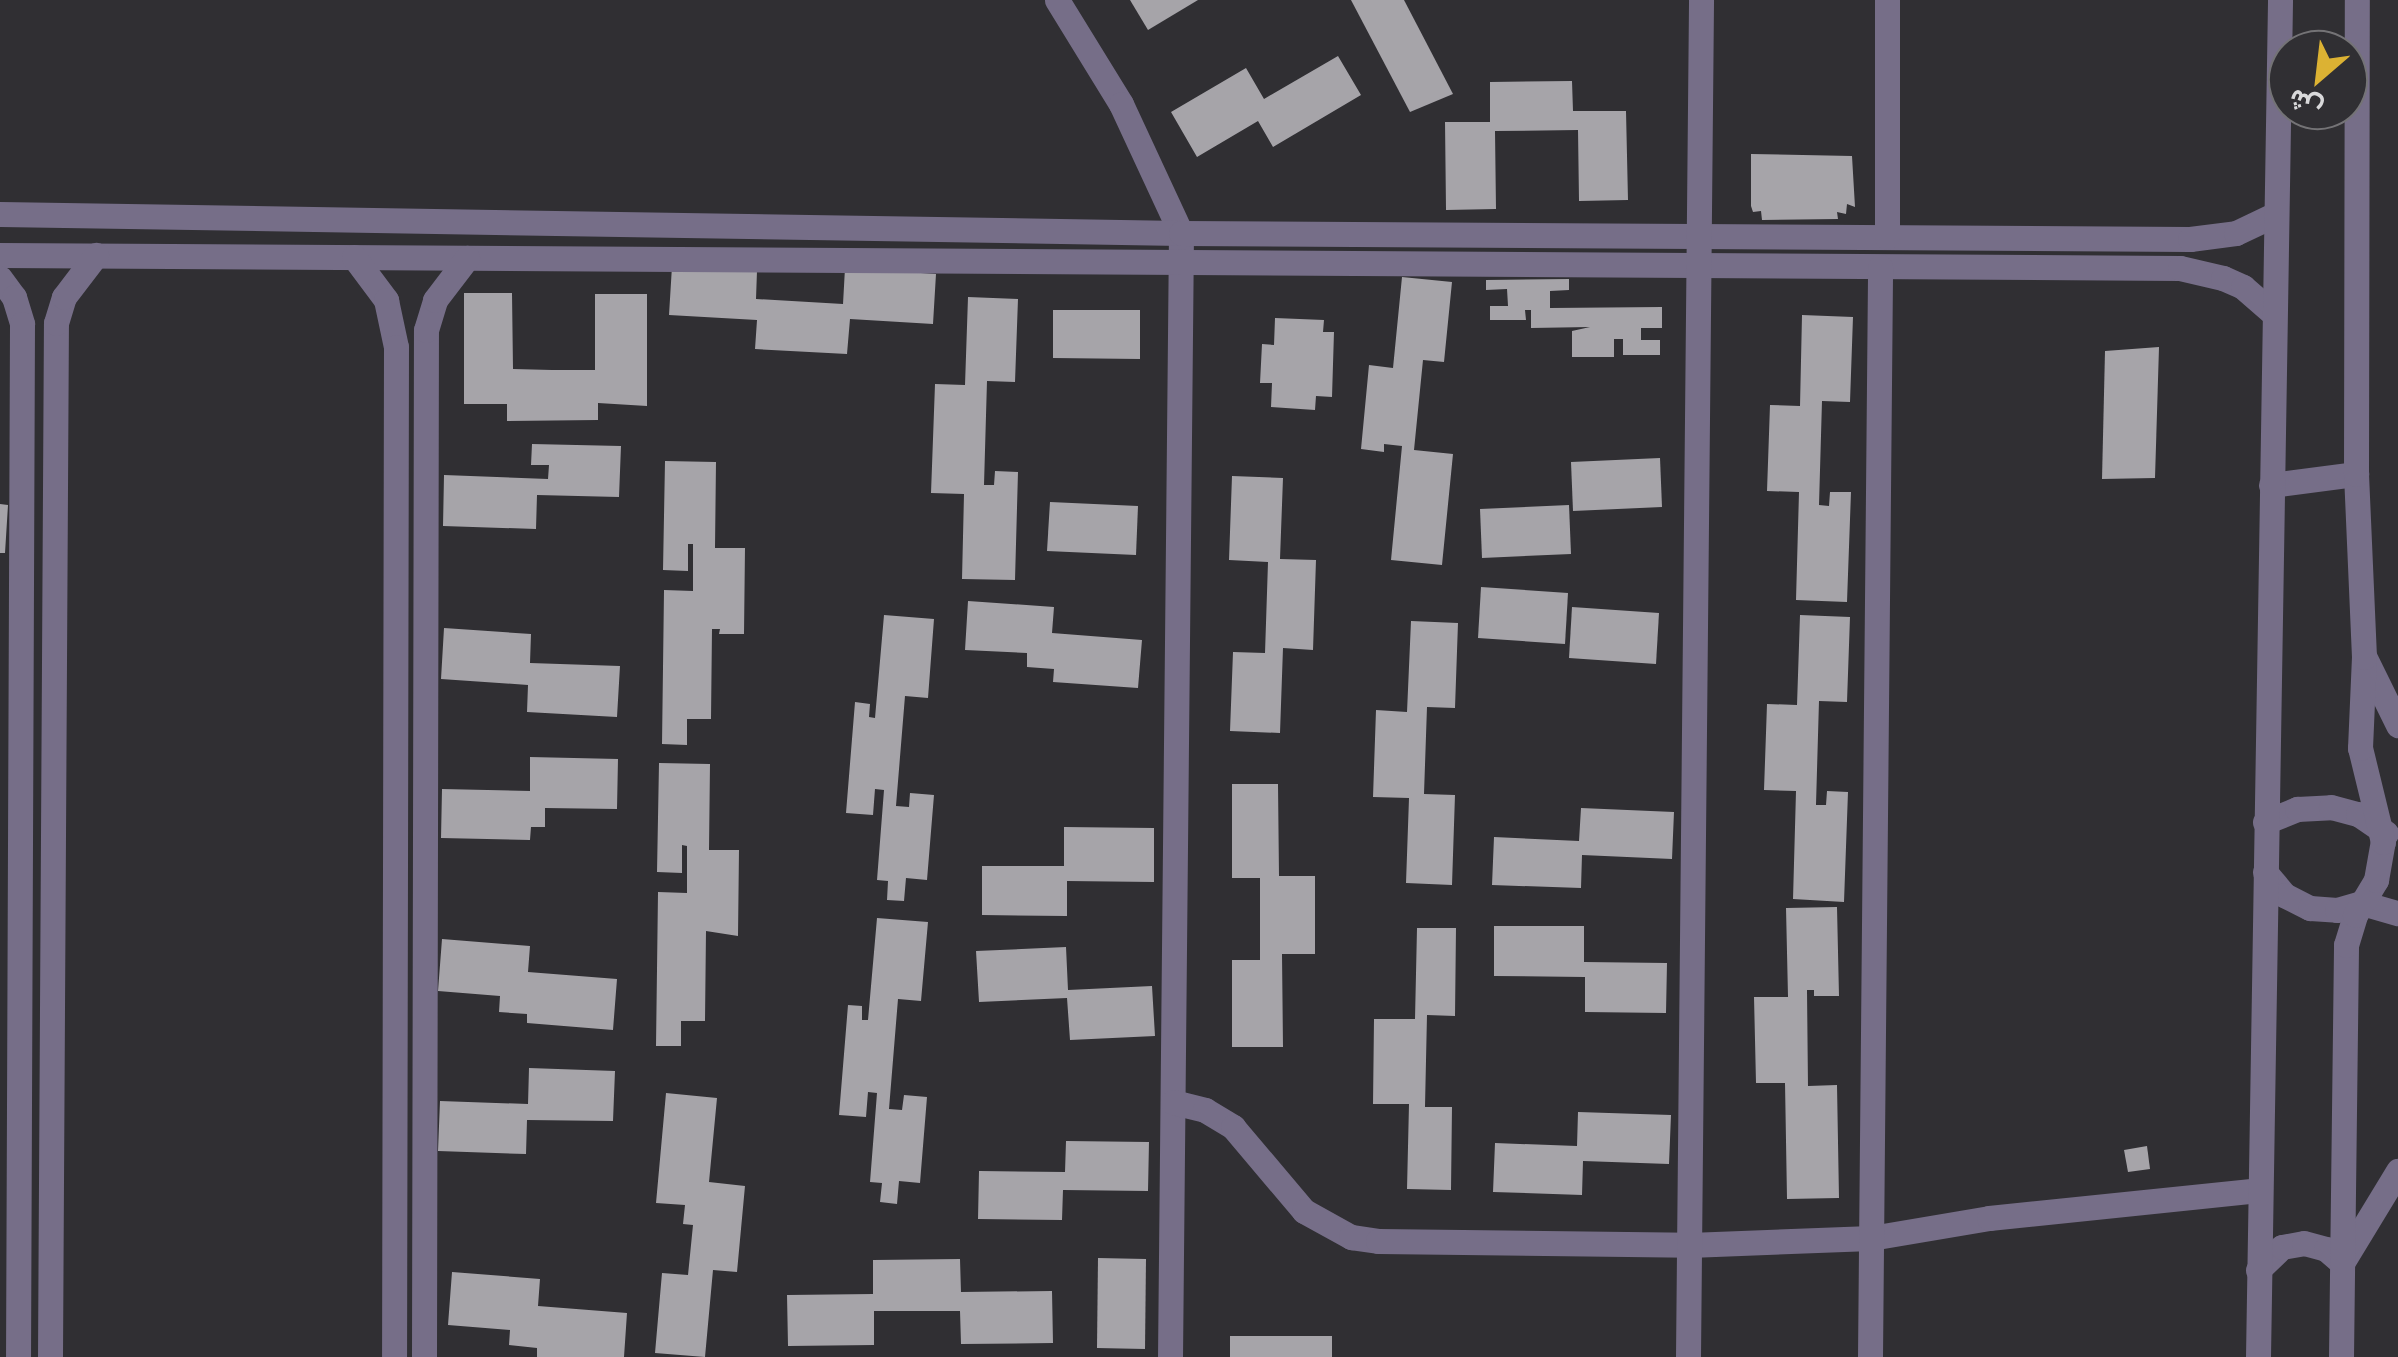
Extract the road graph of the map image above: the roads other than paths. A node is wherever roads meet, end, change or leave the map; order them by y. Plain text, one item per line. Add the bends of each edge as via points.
1 (1058, 0) edge
2 (1702, 0) edge
3 (1887, 0) edge
4 (2280, 0) edge
5 (2356, 0) edge
6 (0, 214) edge
7 (2276, 214) junction
8 (1181, 233) junction
9 (1698, 235) junction
10 (1886, 237) junction
11 (0, 255) edge
12 (96, 256) junction
13 (354, 257) junction
14 (468, 258) junction
15 (1182, 262) junction
16 (1698, 266) junction
17 (1880, 266) junction
18 (0, 278) edge
19 (2272, 313) junction
20 (2356, 474) junction
21 (2271, 485) junction
22 (2364, 657) junction
23 (2398, 725) edge
24 (2265, 822) junction
25 (2390, 836) edge
26 (2264, 872) junction
27 (2362, 903) junction
28 (2398, 913) edge
29 (1173, 1102) junction
30 (2398, 1171) edge
31 (2259, 1190) junction
32 (1871, 1238) junction
33 (1689, 1245) junction
34 (2342, 1264) junction
35 (2258, 1270) junction
36 (18, 1357) edge
37 (50, 1357) edge
38 (394, 1357) edge
39 (424, 1357) edge
40 (1170, 1357) edge
41 (1688, 1357) edge
42 (1870, 1357) edge
43 (2258, 1357) edge
44 (2341, 1357) edge

1 - 8 street via 1121,104
2 - 9 street
3 - 10 street
4 - 7 street
5 - 20 street
6 - 8 street
7 - 10 street via 2257,227 2213,238
7 - 19 street
8 - 9 street
8 - 15 street
9 - 10 street
9 - 16 street
11 - 12 street
12 - 13 street
12 - 37 street via 64,297 56,323
13 - 14 street
13 - 38 street via 386,300 396,347
14 - 15 street
14 - 39 street via 434,300 426,330
15 - 16 street
15 - 29 street
16 - 17 street
16 - 33 street
17 - 19 street via 2180,268 2243,287
17 - 32 street
18 - 36 street via 22,324
19 - 21 street
20 - 21 street
20 - 22 street
21 - 24 street
22 - 23 street
22 - 25 street via 2362,765
24 - 25 street via 2297,809 2332,807 2358,814
24 - 26 street
25 - 27 street
26 - 27 street via 2284,895 2310,908
26 - 31 street
27 - 28 street
27 - 34 street via 2344,963
29 - 33 street via 1220,1117 1304,1212 1352,1237
29 - 40 street
30 - 34 street
31 - 32 street via 1989,1218
31 - 35 street
32 - 33 street
32 - 42 street
33 - 41 street
34 - 35 street via 2326,1248 2304,1243 2282,1248
34 - 44 street
35 - 43 street

